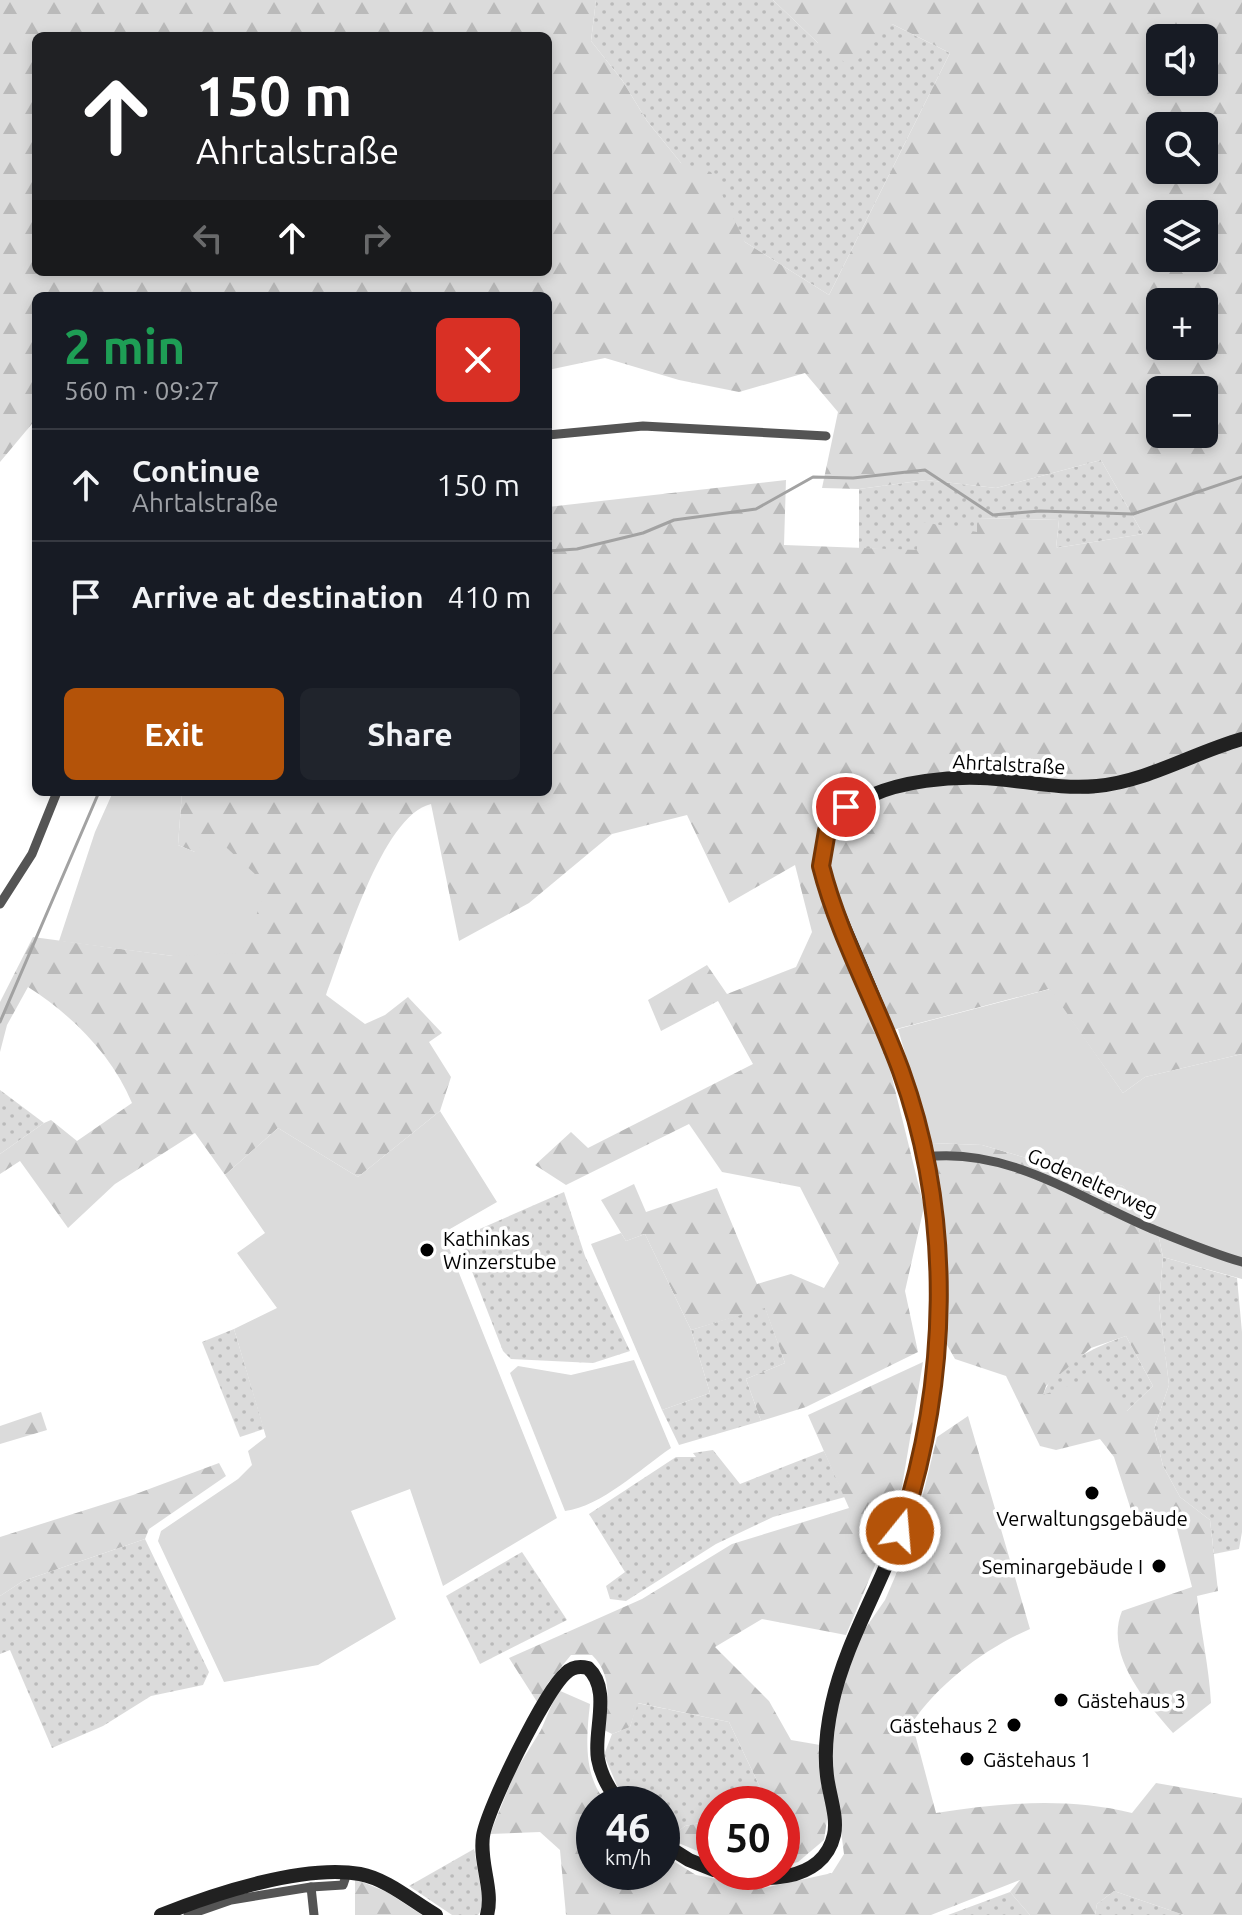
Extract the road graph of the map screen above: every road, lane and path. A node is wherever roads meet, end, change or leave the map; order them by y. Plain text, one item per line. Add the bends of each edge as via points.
1 (552, 435) edge
2 (826, 436) dead end
3 (1242, 739) edge
4 (55, 796) edge
5 (0, 904) edge
6 (925, 1157) junction
7 (1242, 1262) edge
8 (608, 1786) edge
9 (800, 1871) edge
10 (347, 1873) junction
11 (311, 1887) junction
12 (176, 1914) edge
13 (314, 1915) edge
14 (436, 1915) edge
15 (487, 1915) edge

1 - 2 street via 643,426
3 - 6 main road, Ahrtalstraße via 1121,782 1074,787 943,780 864,798 835,818 822,852 825,881 900,1067
4 - 5 street via 32,854
6 - 7 street, Godenelterweg via 981,1157 1049,1179 1149,1227
6 - 9 main road, Ahrtalstraße via 937,1239 938,1336 925,1443 907,1510 832,1704 826,1752 835,1833 829,1849
8 - 15 main road via 597,1756 600,1693 588,1668 574,1668 551,1694 490,1813 482,1854
10 - 11 street via 343,1885
10 - 12 main road via 230,1888
10 - 14 main road via 378,1881
11 - 12 street
11 - 13 street

